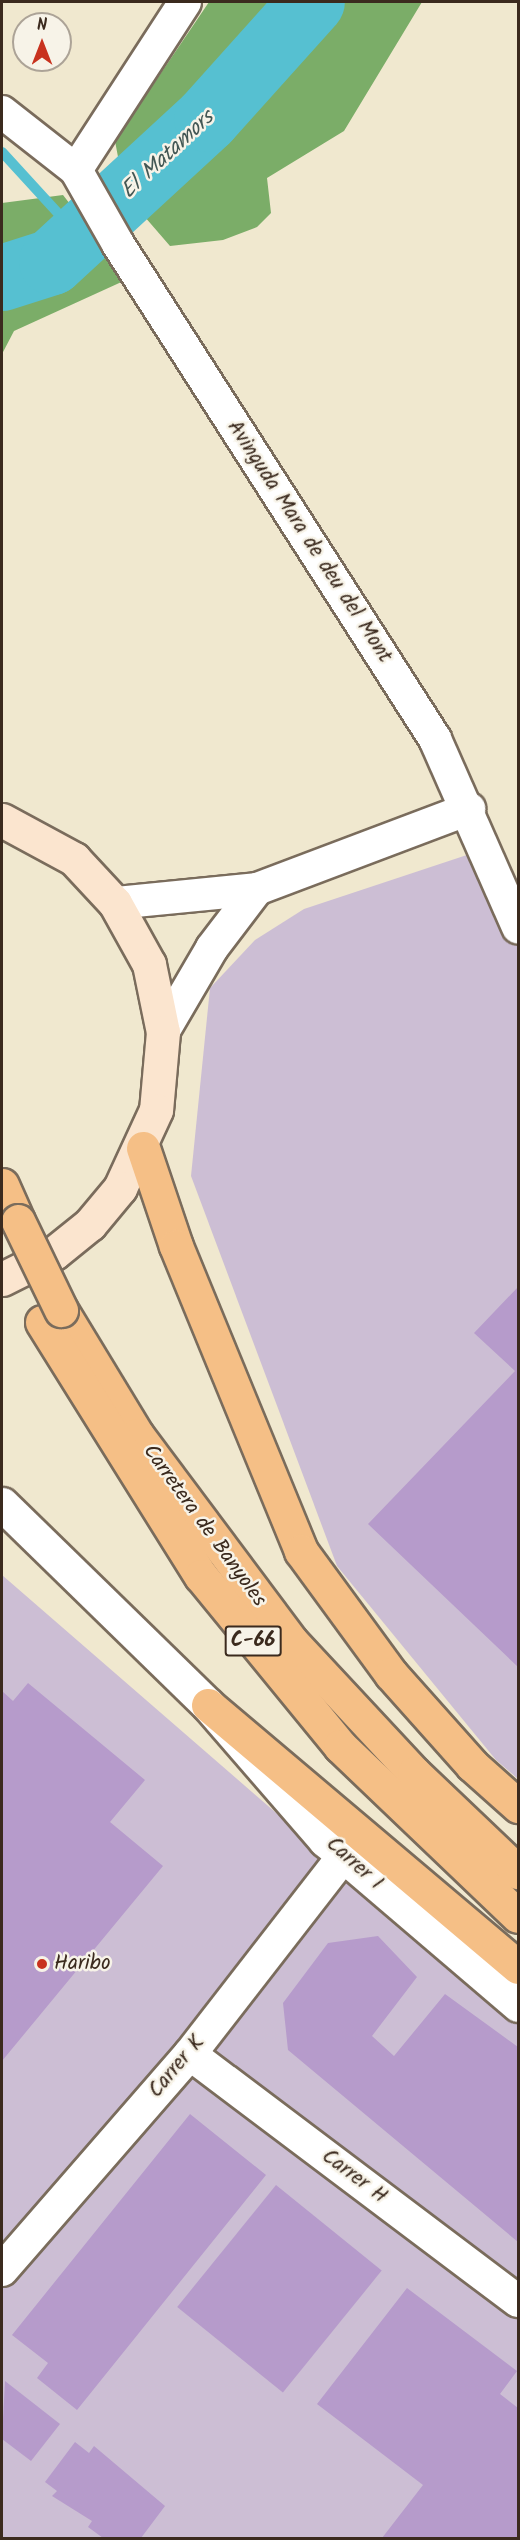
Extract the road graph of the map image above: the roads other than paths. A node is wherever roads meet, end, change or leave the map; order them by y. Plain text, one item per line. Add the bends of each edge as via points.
1 (185, 2) edge
2 (2, 111) edge
3 (81, 180) junction
4 (469, 809) junction
5 (2, 820) edge
6 (256, 888) junction
7 (115, 903) junction
8 (519, 927) edge
9 (164, 1032) junction
10 (143, 1148) junction
11 (2, 1185) edge
12 (10, 1231) edge
13 (2, 1279) edge
14 (52, 1316) junction
15 (2, 1504) edge
16 (208, 1705) junction
17 (519, 1806) edge
18 (343, 1857) junction
19 (519, 1872) edge
20 (519, 1916) edge
21 (519, 1967) edge
22 (519, 2005) edge
23 (190, 2054) junction
24 (2, 2270) edge
25 (519, 2301) edge

1 - 3 street
2 - 3 street
3 - 4 street, Avinguda Mara de deu del Mont via 435,739
4 - 6 street
4 - 8 street, Avinguda Mara de deu del Mont
5 - 7 main road via 74,859
6 - 7 street
6 - 9 street via 213,948
7 - 9 main road via 149,964
9 - 10 main road via 158,1101
10 - 13 main road via 120,1188 90,1224 54,1253
10 - 17 highway via 176,1246 301,1551 391,1674 472,1765
11 - 12 highway, Carretera de Banyoles / C-66
12 - 14 highway, Carretera de Banyoles / C-66, bridge
14 - 19 highway, Carretera de Banyoles / C-66 via 164,1474 291,1641 414,1773
14 - 20 highway, C-66 via 201,1576 340,1746
15 - 16 street, Carrer I
16 - 18 street, Carrer I
16 - 21 highway
18 - 22 street, Carrer I
18 - 23 street, Carrer K
23 - 24 street, Carrer K
23 - 25 street, Carrer H

